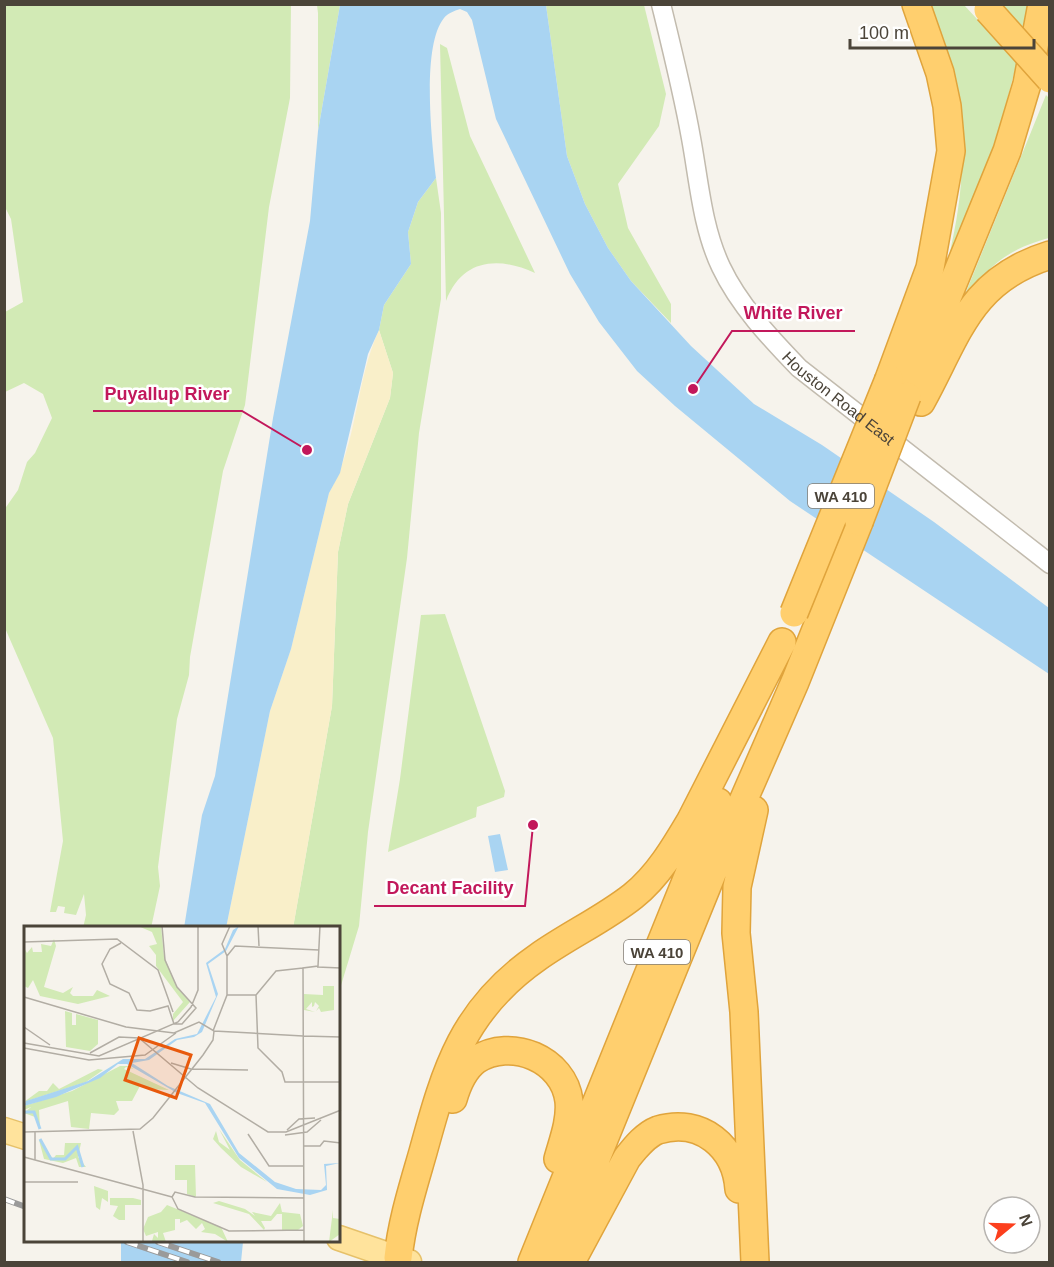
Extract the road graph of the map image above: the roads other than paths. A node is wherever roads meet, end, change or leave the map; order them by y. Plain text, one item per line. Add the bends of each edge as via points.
1 (661, 4) edge
2 (903, 4) edge
3 (916, 4) edge
4 (1042, 4) edge
5 (986, 7) edge
6 (1050, 79) edge
7 (941, 209) junction
8 (1050, 255) edge
9 (905, 394) junction
10 (1050, 564) edge
11 (782, 642) junction
12 (795, 682) junction
13 (4, 1130) edge
14 (24, 1136) edge
15 (340, 1238) edge
16 (745, 1257) edge
17 (403, 1260) edge
18 (518, 1263) edge
19 (532, 1263) edge
20 (554, 1263) edge
21 (571, 1263) edge

1 - 10 street, Houston Road East via 706,223 720,266 742,301 799,368
2 - 7 highway via 921,50 935,106 941,152
3 - 7 highway via 947,106 951,151
4 - 9 highway via 1027,84 1007,151
5 - 6 highway, bridge
7 - 9 highway, WA 410
8 - 9 highway via 1004,274 974,303
9 - 11 highway, WA 410, bridge
9 - 12 highway, WA 410, bridge via 892,464 859,522
11 - 17 highway via 691,820 652,878 634,895 537,957 499,988 461,1040 439,1094 401,1227
11 - 19 highway, WA 410
12 - 16 highway via 759,791 737,886 736,933 744,1012
12 - 20 highway, WA 410 via 720,854
13 - 14 main road
15 - 17 main road
16 - 21 highway via 733,1161 707,1133 677,1127 651,1134 627,1158
17 - 18 highway via 415,1232 460,1079 476,1061 514,1050 533,1055 551,1068 566,1089 569,1101 566,1134

